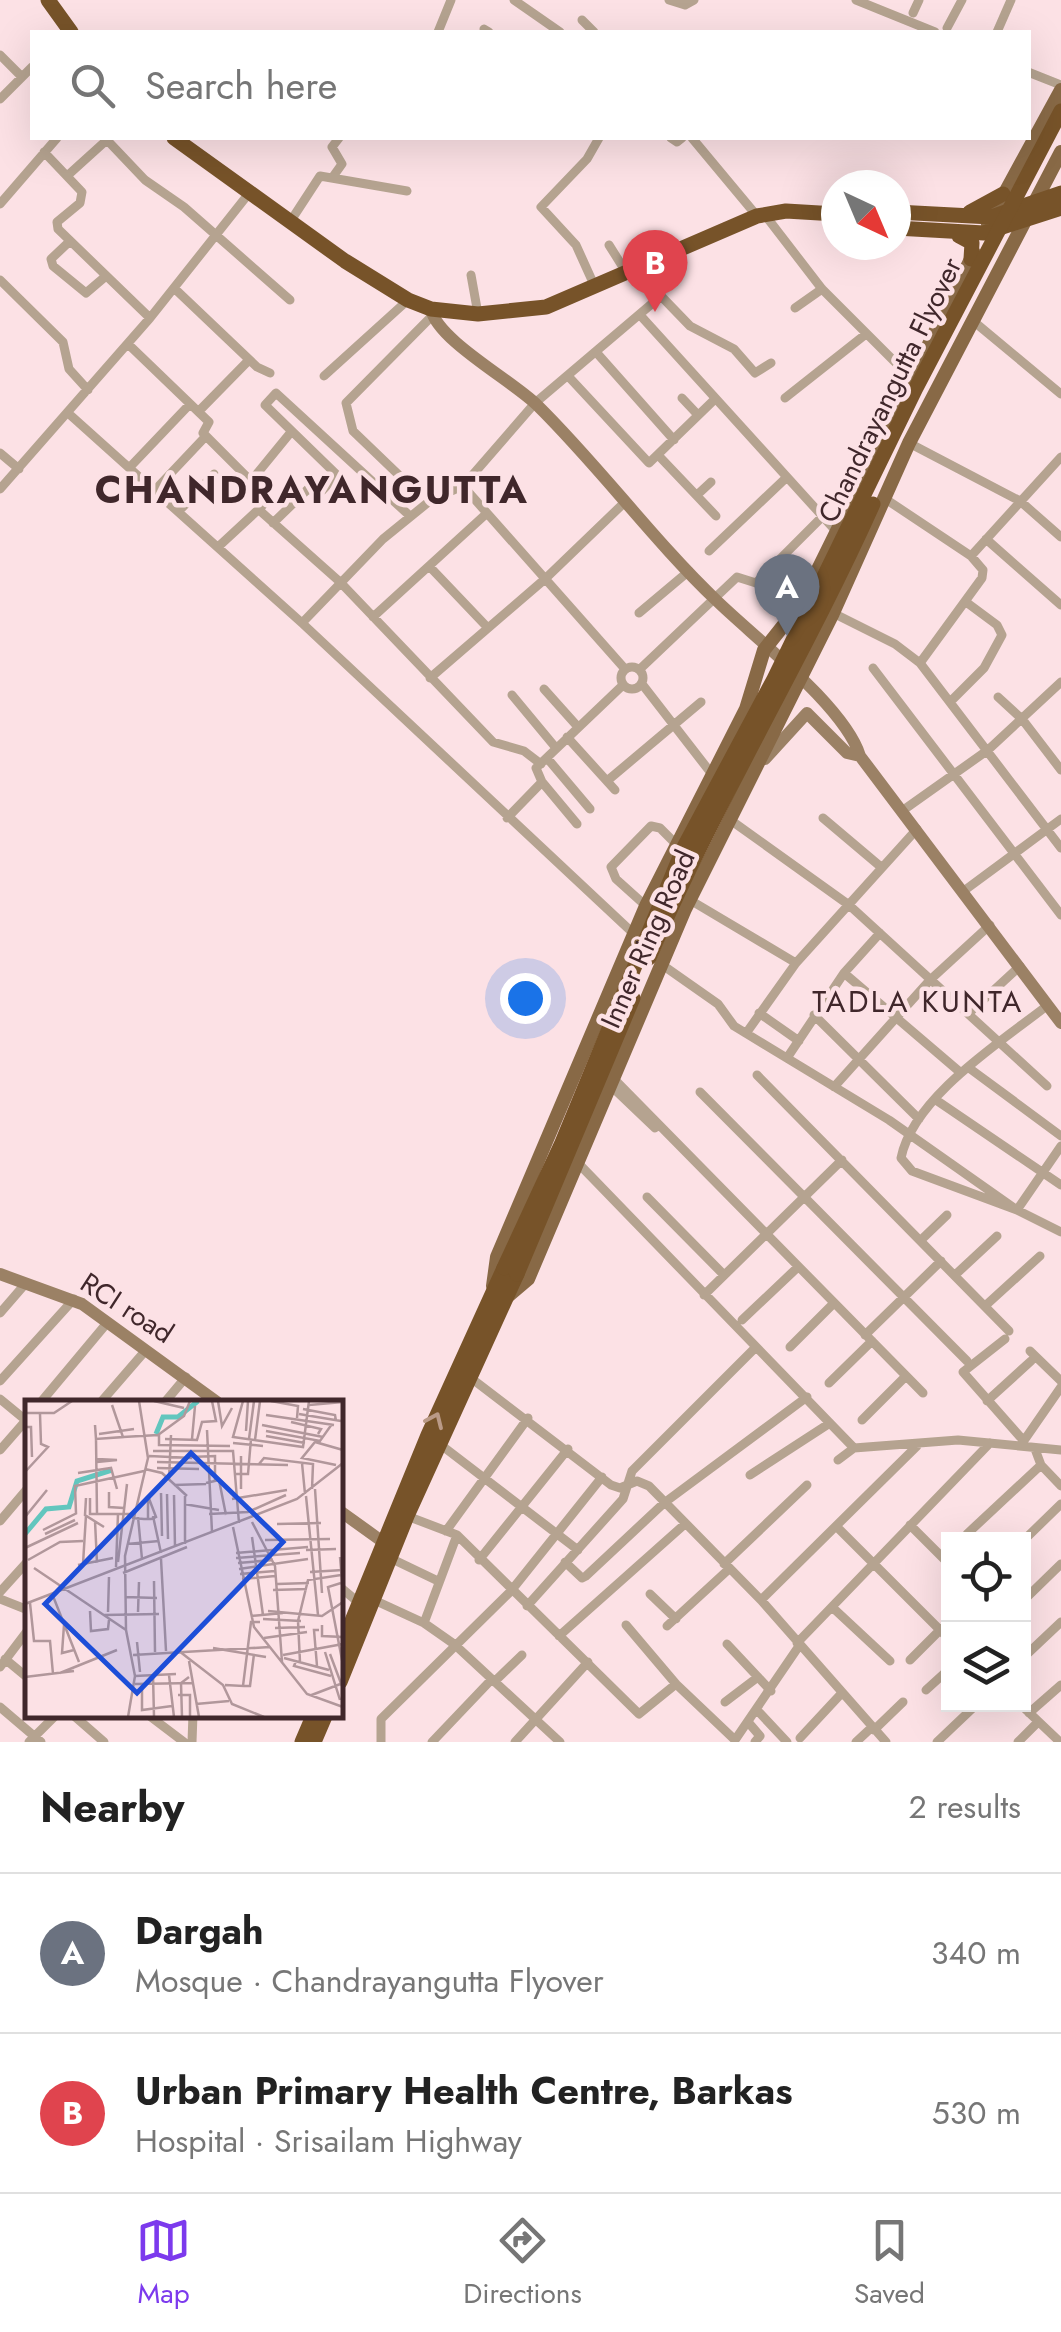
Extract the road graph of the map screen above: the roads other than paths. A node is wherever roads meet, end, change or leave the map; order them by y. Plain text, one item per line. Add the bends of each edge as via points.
1 (48, 0) edge
2 (452, 0) edge
3 (514, 0) edge
4 (669, 0) edge
5 (694, 0) edge
6 (856, 0) edge
7 (919, 0) edge
8 (962, 0) edge
9 (1011, 0) edge
10 (868, 2) edge
11 (912, 13) dead end
12 (582, 20) dead end
13 (947, 28) dead end
14 (70, 30) edge
15 (439, 30) edge
16 (557, 30) edge
17 (592, 30) edge
18 (931, 30) edge
19 (998, 30) edge
20 (0, 55) edge
21 (30, 69) edge
22 (1031, 73) edge
23 (22, 77) junction
24 (1061, 88) edge
25 (0, 99) edge
26 (1061, 111) edge
27 (1061, 129) edge
28 (55, 140) edge
29 (107, 140) edge
30 (109, 140) edge
31 (177, 140) edge
32 (338, 140) edge
33 (598, 140) edge
34 (694, 140) edge
35 (44, 152) junction
36 (1061, 152) edge
37 (68, 176) junction
38 (332, 178) junction
39 (4, 191) edge
40 (407, 191) dead end
41 (250, 192) junction
42 (1003, 194) junction
43 (0, 204) edge
44 (1050, 204) edge
45 (821, 213) edge
46 (911, 213) edge
47 (761, 215) junction
48 (957, 217) junction
49 (992, 217) junction
50 (290, 222) junction
51 (1022, 224) junction
52 (911, 229) edge
53 (941, 232) junction
54 (984, 233) junction
55 (218, 236) junction
56 (70, 241) junction
57 (609, 245) dead end
58 (971, 259) junction
59 (644, 263) junction
60 (626, 272) junction
61 (470, 275) dead end
62 (106, 276) junction
63 (0, 280) edge
64 (595, 286) junction
65 (174, 288) junction
66 (822, 289) junction
67 (660, 296) junction
68 (290, 300) dead end
69 (408, 300) junction
70 (795, 308) dead end
71 (432, 312) junction
72 (478, 314) junction
73 (640, 315) junction
74 (150, 318) junction
75 (972, 320) junction
76 (866, 334) junction
77 (128, 344) junction
78 (596, 352) junction
79 (249, 360) junction
80 (771, 363) dead end
81 (270, 373) dead end
82 (324, 376) dead end
83 (568, 376) junction
84 (910, 377) junction
85 (88, 390) junction
86 (1061, 394) edge
87 (682, 398) dead end
88 (786, 398) dead end
89 (714, 400) junction
90 (535, 403) junction
91 (194, 408) junction
92 (68, 413) junction
93 (698, 415) junction
94 (292, 432) junction
95 (206, 436) junction
96 (674, 440) junction
97 (910, 442) junction
98 (0, 453) edge
99 (658, 455) junction
100 (1061, 456) edge
101 (686, 462) dead end
102 (130, 468) junction
103 (18, 469) junction
104 (675, 472) junction
105 (214, 474) dead end
106 (786, 478) junction
107 (404, 480) dead end
108 (251, 481) junction
109 (711, 482) dead end
110 (462, 486) junction
111 (1, 487) edge
112 (156, 490) junction
113 (696, 495) junction
114 (884, 498) junction
115 (626, 501) junction
116 (1020, 501) junction
117 (258, 509) junction
118 (179, 511) junction
119 (486, 514) junction
120 (410, 516) junction
121 (716, 516) dead end
122 (822, 517) junction
123 (274, 523) junction
124 (835, 530) junction
125 (1061, 538) edge
126 (986, 539) junction
127 (218, 547) junction
128 (709, 551) dead end
129 (972, 556) junction
130 (429, 566) junction
131 (689, 571) junction
132 (545, 579) junction
133 (340, 582) junction
134 (715, 600) junction
135 (966, 602) junction
136 (1061, 605) edge
137 (639, 612) dead end
138 (833, 613) junction
139 (373, 617) junction
140 (302, 623) junction
141 (488, 628) junction
142 (768, 645) junction
143 (920, 663) junction
144 (873, 668) dead end
145 (624, 669) junction
146 (640, 669) junction
147 (430, 678) junction
148 (801, 679) junction
149 (642, 684) junction
150 (623, 685) junction
151 (1060, 688) edge
152 (544, 690) dead end
153 (512, 696) dead end
154 (998, 697) dead end
155 (701, 702) dead end
156 (950, 702) junction
157 (1022, 720) junction
158 (673, 725) junction
159 (578, 727) junction
160 (567, 737) junction
161 (556, 748) junction
162 (988, 750) junction
163 (860, 756) junction
164 (544, 761) junction
165 (1061, 770) edge
166 (712, 773) junction
167 (952, 774) junction
168 (607, 780) junction
169 (542, 782) junction
170 (703, 789) junction
171 (615, 790) dead end
172 (590, 809) dead end
173 (734, 809) junction
174 (902, 811) junction
175 (508, 818) junction
176 (823, 818) dead end
177 (1061, 819) edge
178 (578, 824) dead end
179 (917, 829) junction
180 (1047, 830) junction
181 (676, 842) junction
182 (1061, 848) edge
183 (1013, 854) junction
184 (880, 866) junction
185 (965, 890) junction
186 (690, 900) junction
187 (848, 905) junction
188 (646, 906) junction
189 (1061, 916) edge
190 (990, 925) junction
191 (880, 933) junction
192 (634, 934) junction
193 (796, 963) junction
194 (661, 964) junction
195 (1020, 966) junction
196 (844, 972) junction
197 (930, 980) junction
198 (1048, 1004) junction
199 (758, 1013) junction
200 (968, 1014) junction
201 (814, 1015) junction
202 (896, 1019) junction
203 (1061, 1023) edge
204 (747, 1032) junction
205 (798, 1041) junction
206 (1000, 1042) junction
207 (786, 1058) junction
208 (859, 1060) junction
209 (965, 1070) junction
210 (757, 1075) dead end
211 (613, 1082) junction
212 (1047, 1086) dead end
213 (834, 1087) junction
214 (700, 1092) dead end
215 (936, 1100) junction
216 (919, 1119) junction
217 (908, 1134) junction
218 (1061, 1136) edge
219 (1061, 1146) edge
220 (842, 1160) junction
221 (578, 1163) junction
222 (1042, 1172) junction
223 (1061, 1185) edge
224 (806, 1195) junction
225 (647, 1197) dead end
226 (1017, 1210) junction
227 (948, 1215) dead end
228 (1061, 1232) edge
229 (766, 1234) junction
230 (997, 1236) dead end
231 (920, 1240) junction
232 (1040, 1256) dead end
233 (941, 1261) junction
234 (798, 1267) junction
235 (510, 1271) junction
236 (0, 1274) edge
237 (724, 1275) junction
238 (955, 1275) junction
239 (26, 1283) junction
240 (500, 1294) junction
241 (704, 1295) junction
242 (904, 1296) junction
243 (74, 1299) junction
244 (834, 1303) junction
245 (985, 1306) junction
246 (0, 1313) edge
247 (742, 1320) dead end
248 (107, 1324) junction
249 (868, 1338) junction
250 (790, 1347) dead end
251 (754, 1349) junction
252 (146, 1350) junction
253 (967, 1360) dead end
254 (464, 1373) junction
255 (906, 1376) junction
256 (186, 1377) junction
257 (0, 1381) edge
258 (829, 1383) dead end
259 (1061, 1384) edge
260 (922, 1393) dead end
261 (807, 1397) junction
262 (0, 1399) edge
263 (43, 1400) edge
264 (104, 1400) edge
265 (168, 1400) edge
266 (215, 1400) edge
267 (987, 1401) junction
268 (25, 1418) edge
269 (528, 1418) junction
270 (862, 1420) dead end
271 (25, 1422) edge
272 (830, 1423) junction
273 (1023, 1442) junction
274 (990, 1443) junction
275 (441, 1445) junction
276 (917, 1446) junction
277 (854, 1448) junction
278 (568, 1449) junction
279 (1035, 1449) junction
280 (0, 1450) edge
281 (1061, 1450) edge
282 (838, 1460) dead end
283 (1041, 1465) junction
284 (602, 1476) junction
285 (750, 1476) dead end
286 (484, 1477) junction
287 (806, 1484) dead end
288 (628, 1485) junction
289 (1061, 1486) edge
290 (25, 1491) edge
291 (664, 1503) junction
292 (1061, 1504) edge
293 (521, 1507) junction
294 (342, 1512) edge
295 (406, 1516) junction
296 (0, 1520) edge
297 (685, 1524) junction
298 (910, 1525) junction
299 (836, 1526) junction
300 (446, 1530) junction
301 (969, 1532) edge
302 (553, 1533) junction
303 (1031, 1533) edge
304 (456, 1536) junction
305 (387, 1550) junction
306 (578, 1550) junction
307 (941, 1556) edge
308 (480, 1560) junction
309 (565, 1562) junction
310 (1061, 1564) edge
311 (25, 1565) edge
312 (875, 1565) junction
313 (727, 1566) junction
314 (438, 1581) junction
315 (342, 1588) edge
316 (511, 1591) junction
317 (1031, 1593) edge
318 (650, 1594) dead end
319 (0, 1596) edge
320 (761, 1600) junction
321 (366, 1601) junction
322 (527, 1606) junction
323 (832, 1607) junction
324 (25, 1608) edge
325 (1061, 1622) edge
326 (424, 1623) junction
327 (626, 1625) dead end
328 (941, 1629) edge
329 (25, 1634) edge
330 (559, 1636) junction
331 (941, 1636) edge
332 (454, 1644) junction
333 (728, 1644) dead end
334 (798, 1644) junction
335 (342, 1646) edge
336 (1031, 1650) edge
337 (522, 1654) dead end
338 (910, 1660) dead end
339 (890, 1661) dead end
340 (588, 1662) junction
341 (3, 1663) edge
342 (25, 1676) edge
343 (342, 1676) edge
344 (941, 1676) edge
345 (758, 1677) junction
346 (493, 1680) junction
347 (676, 1684) junction
348 (1061, 1685) edge
349 (926, 1690) dead end
350 (770, 1691) junction
351 (840, 1695) junction
352 (725, 1702) dead end
353 (903, 1702) dead end
354 (0, 1706) edge
355 (757, 1710) junction
356 (969, 1712) edge
357 (1030, 1713) joint
358 (54, 1717) edge
359 (75, 1717) edge
360 (151, 1717) edge
361 (193, 1717) edge
362 (313, 1717) edge
363 (325, 1717) edge
364 (536, 1720) junction
365 (748, 1722) junction
366 (1038, 1722) junction
367 (872, 1729) junction
368 (380, 1736) edge
369 (800, 1738) dead end
370 (35, 1740) edge
371 (734, 1741) edge
372 (104, 1742) edge
373 (184, 1742) edge
374 (192, 1742) edge
375 (302, 1742) edge
376 (314, 1742) edge
377 (432, 1742) edge
378 (516, 1742) edge
379 (560, 1742) edge
380 (755, 1742) edge
381 (787, 1742) edge
382 (856, 1742) edge
383 (886, 1742) edge
384 (937, 1742) edge
385 (1018, 1742) edge
386 (1060, 1742) edge

1 - 14 highway
2 - 15 street
3 - 16 street
4 - 5 street via 685,6
6 - 10 street
7 - 11 street
8 - 13 street
9 - 19 street
10 - 18 street
12 - 17 street
20 - 23 street
21 - 23 street
22 - 24 street
23 - 25 street
24 - 42 main road
26 - 235 highway, Chandrayangutta Flyover, bridge via 684,848
27 - 235 highway, Chandrayangutta Flyover, bridge via 924,393 824,609 694,851
28 - 35 street
29 - 37 street
30 - 55 street via 145,180
31 - 41 highway
32 - 38 street via 332,147 342,164
33 - 64 street via 542,208 576,245
34 - 47 street
35 - 37 street
35 - 39 street
36 - 44 main road
37 - 56 street via 82,192 57,222
38 - 40 street
38 - 50 street via 315,179
39 - 43 street
41 - 50 highway
41 - 55 street
42 - 48 highway
42 - 49 main road
44 - 49 highway
44 - 51 highway
45 - 47 highway
46 - 48 highway
47 - 59 highway
47 - 66 street
48 - 49 highway
49 - 54 main road, Inner Ring Road
50 - 69 highway
51 - 54 highway
51 - 75 main road, Inner Ring Road
52 - 53 highway
53 - 54 highway
53 - 58 highway via 970,240
54 - 58 main road, Inner Ring Road
55 - 65 street
55 - 68 street
56 - 62 street
56 - 62 street via 53,266 86,293
57 - 60 street
58 - 84 main road, Inner Ring Road
59 - 60 highway
59 - 67 street
60 - 64 highway
61 - 72 street
62 - 74 street
63 - 85 street via 63,342 69,370
64 - 72 highway via 546,308
65 - 74 street
65 - 79 street
66 - 70 street
66 - 76 street
67 - 73 street
67 - 80 street via 755,372
69 - 71 highway
69 - 82 street
71 - 72 highway
71 - 90 main road via 454,341
71 - 107 street via 346,402 353,432
73 - 78 street
73 - 89 street
74 - 77 street
75 - 86 street
75 - 97 main road, Inner Ring Road
76 - 84 street
76 - 88 street
77 - 85 street
77 - 91 street
78 - 83 street
78 - 96 street
79 - 81 street
79 - 91 street
83 - 90 street
83 - 99 street via 648,463
84 - 124 main road, Inner Ring Road
85 - 92 street
87 - 93 street
89 - 93 street
89 - 106 street
90 - 110 street
90 - 115 main road
91 - 95 street via 210,422
91 - 102 street
92 - 102 street
92 - 103 street
93 - 96 street
94 - 108 street
94 - 120 street via 266,405 275,394
94 - 123 street via 337,475 319,494 308,489
95 - 108 street
95 - 112 street
96 - 99 street
97 - 114 main road, Inner Ring Road
97 - 116 street
98 - 103 street
99 - 104 street
100 - 116 street
101 - 104 street
102 - 112 street
103 - 111 street
104 - 113 street
105 - 118 street
106 - 122 street
106 - 128 street
108 - 117 street via 268,500
109 - 113 street
110 - 119 street
110 - 120 street
112 - 118 street
113 - 121 street
114 - 129 street
114 - 138 main road, Inner Ring Road
115 - 131 main road
115 - 132 street
116 - 125 street
116 - 126 street
117 - 123 street
117 - 127 street
118 - 127 street
119 - 130 street
119 - 132 street
120 - 133 street
122 - 124 street
122 - 134 street via 756,583 741,575
123 - 133 street
124 - 142 main road, Inner Ring Road via 802,602
126 - 129 street
126 - 136 street
127 - 140 street
129 - 135 street via 983,570
130 - 139 street
130 - 141 street
131 - 134 main road
131 - 137 street
132 - 141 street
132 - 145 street
133 - 139 street
133 - 140 street
134 - 142 main road
134 - 146 street
135 - 143 street
135 - 156 street via 1002,635 984,668
138 - 143 street
138 - 148 main road, Inner Ring Road
139 - 147 street
140 - 175 street
141 - 147 street
142 - 148 main road
142 - 166 main road, Inner Ring Road via 746,709
143 - 156 street
144 - 167 street
145 - 146 street
145 - 150 street
146 - 149 street
147 - 164 street via 493,742
148 - 163 main road
148 - 173 main road, Inner Ring Road
149 - 150 street
149 - 158 street
150 - 159 street
151 - 157 street
152 - 159 street
153 - 161 street
154 - 157 street
155 - 158 street
156 - 162 street
157 - 162 street
157 - 165 street
158 - 166 street
158 - 168 street
159 - 160 street
160 - 161 street
160 - 168 street
161 - 164 street
162 - 167 street
162 - 180 street
163 - 173 main road via 847,753 807,713 767,756
163 - 174 main road
164 - 169 street via 536,770
164 - 172 street
166 - 170 main road, Inner Ring Road
167 - 174 street
167 - 183 street
168 - 171 street
169 - 175 street
169 - 178 street
170 - 173 main road
170 - 181 main road, Inner Ring Road
173 - 186 main road, Inner Ring Road
173 - 187 street
174 - 179 main road
175 - 192 street
176 - 184 street
177 - 180 street
179 - 184 street
179 - 185 main road
180 - 182 street
180 - 183 street
181 - 188 main road, Inner Ring Road
181 - 188 street via 651,826 612,866 616,879
183 - 185 street
183 - 189 street
184 - 187 street
185 - 190 main road
186 - 193 street
186 - 194 main road, Inner Ring Road
187 - 191 street
187 - 193 street
188 - 192 main road, Inner Ring Road
190 - 195 main road
190 - 197 street
191 - 196 street
191 - 197 street
192 - 240 main road, Inner Ring Road via 497,1257
193 - 199 street
194 - 204 street
194 - 211 main road, Inner Ring Road
195 - 198 main road
195 - 200 street
196 - 201 street
196 - 202 street
197 - 200 street
197 - 202 street
198 - 203 main road
198 - 206 street
199 - 204 street
199 - 205 street
200 - 206 street
201 - 205 street
201 - 208 street
202 - 208 street
202 - 209 street
204 - 207 street
205 - 207 street
206 - 209 street
206 - 212 street
207 - 213 street
208 - 213 street
208 - 216 street
209 - 215 street
209 - 218 street
210 - 220 street
211 - 221 main road, Inner Ring Road
211 - 229 street
213 - 217 street
214 - 224 street
215 - 216 street
215 - 222 street
216 - 217 street
217 - 226 street
217 - 226 street via 901,1158 912,1171
219 - 222 street
220 - 224 street
220 - 231 street
221 - 240 main road, Inner Ring Road via 528,1279
221 - 241 street
222 - 223 street
222 - 226 street
224 - 229 street
224 - 242 street
225 - 237 street
226 - 228 street
227 - 231 street
229 - 234 street
229 - 237 street
230 - 238 street
231 - 233 street
232 - 245 street
233 - 238 street
233 - 242 street
234 - 244 street
234 - 247 street
235 - 240 highway, Chandrayangutta Flyover
236 - 239 main road, RCI road
237 - 241 street
238 - 245 street
239 - 243 main road, RCI road
239 - 246 street
240 - 254 highway, Inner Ring Road
241 - 251 street
242 - 249 street
242 - 253 street
243 - 248 main road, RCI road
243 - 257 street
244 - 249 street
244 - 250 street
245 - 267 street via 1006,1335 963,1372
248 - 252 main road, RCI road
248 - 263 street
249 - 255 street
249 - 258 street
251 - 261 street
251 - 288 street via 632,1471
252 - 256 main road, RCI road
252 - 264 street
254 - 269 street
254 - 275 highway, Inner Ring Road
305 -> 254 highway, Inner Ring Road
255 - 260 street
255 - 270 street
256 - 265 street
256 - 266 main road, RCI road
259 - 267 street via 1031,1356
259 - 273 street
261 - 272 street
261 - 291 street
262 - 268 street
267 - 273 street
269 - 278 street
269 - 286 street
271 - 280 street
272 - 277 street
272 - 285 street
273 - 274 street
273 - 279 street
274 - 276 street
274 - 298 street
275 - 286 street
275 - 295 highway, Inner Ring Road
276 - 277 street
276 - 299 street
277 - 282 street
278 - 284 street
278 - 293 street
279 - 281 street
279 - 283 street
283 - 289 street
283 - 301 street
284 - 288 street via 616,1488
284 - 302 street
286 - 293 street
286 - 300 street
287 - 313 street
288 - 291 street via 643,1482
288 - 306 street via 624,1499
290 - 296 street
291 - 297 street
291 - 309 street via 586,1576
292 - 303 street
293 - 302 street
293 - 308 street
294 - 305 main road
295 - 300 street
295 - 305 highway, Inner Ring Road
297 - 313 street
297 - 330 street
298 - 307 street
298 - 312 street
299 - 312 street
299 - 320 street
300 - 304 street
302 - 306 street
302 - 316 street
304 - 308 street
304 - 314 street
305 - 314 street
305 - 321 highway, Inner Ring Road
306 - 309 street
308 - 316 street
309 - 322 street
310 - 317 street
311 - 319 street
312 - 323 street
312 - 328 street
313 - 318 street via 672,1623
313 - 320 street
314 - 326 street
315 - 321 street
316 - 322 street
316 - 332 street
319 - 324 street
320 - 334 street
321 - 326 street
321 - 335 highway, Inner Ring Road
321 - 343 highway, Inner Ring Road
322 - 330 street
323 - 334 street
323 - 339 street
325 - 336 street
326 - 332 street
327 - 347 street
329 - 341 street
330 - 340 street
331 - 338 street
332 - 346 street
332 - 368 street via 381,1719
333 - 345 street
334 - 350 street
334 - 351 street
337 - 346 street
340 - 347 street via 639,1714
340 - 364 street
341 - 342 street
344 - 349 street
345 - 350 street
345 - 352 street
346 - 364 street
346 - 377 street
347 - 371 street
348 - 357 street
350 - 355 street
351 - 367 street
351 - 369 street
353 - 367 street
354 - 370 street
355 - 365 street
355 - 381 street
356 - 384 street
357 - 366 street
358 - 370 street
359 - 372 street
360 - 373 street
361 - 374 street
362 - 375 highway
363 - 376 highway
364 - 378 street
364 - 379 street
365 - 371 street
365 - 380 street via 760,1736
366 - 385 street
366 - 386 street
367 - 382 street
367 - 383 street

